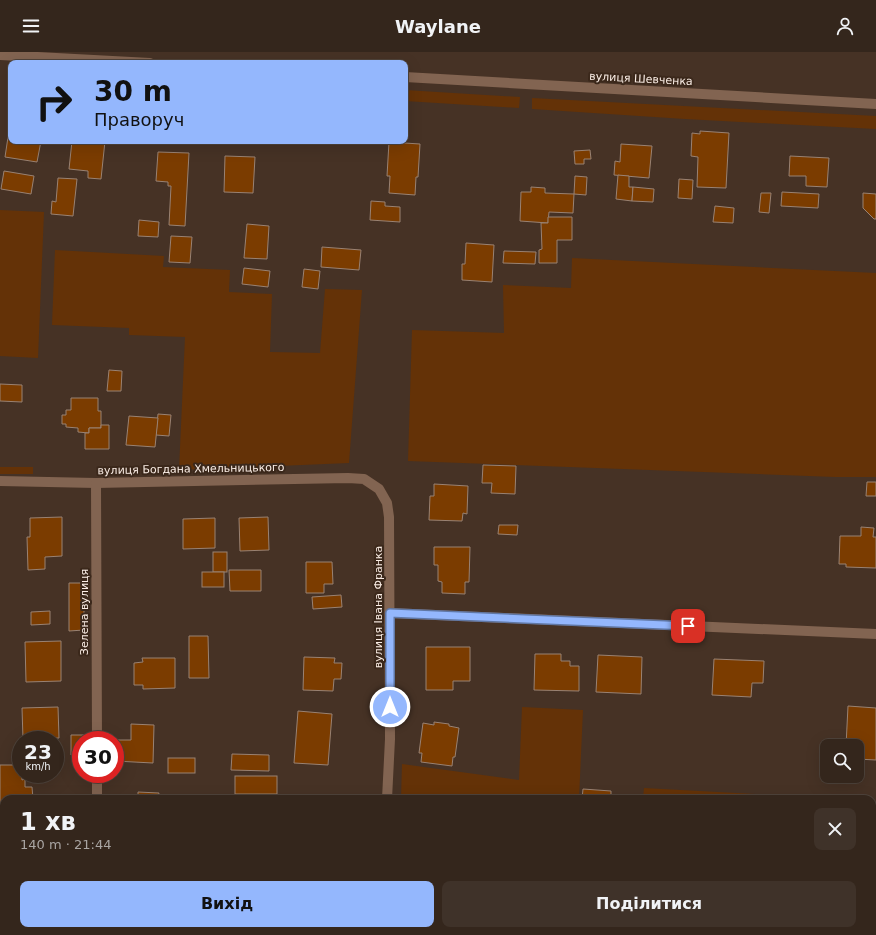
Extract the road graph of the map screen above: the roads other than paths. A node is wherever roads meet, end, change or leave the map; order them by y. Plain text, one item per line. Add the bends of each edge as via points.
1 (0, 55) edge
2 (94, 60) edge
3 (408, 77) edge
4 (876, 104) edge
5 (0, 481) edge
6 (96, 483) junction
7 (379, 489) joint
8 (390, 613) junction
9 (876, 634) edge
10 (96, 731) edge
11 (96, 783) edge
12 (96, 795) edge
13 (387, 795) edge

1 - 2 street
3 - 4 street, вулиця Шевченка
5 - 6 street, вулиця Богдана Хмельницького
6 - 7 street, вулиця Богдана Хмельницького via 348,478 364,480
6 - 10 street, Зелена вулиця
7 - 8 street, вулиця Івана Франка via 388,503
8 - 9 street
8 - 13 street, вулиця Івана Франка
11 - 12 street

